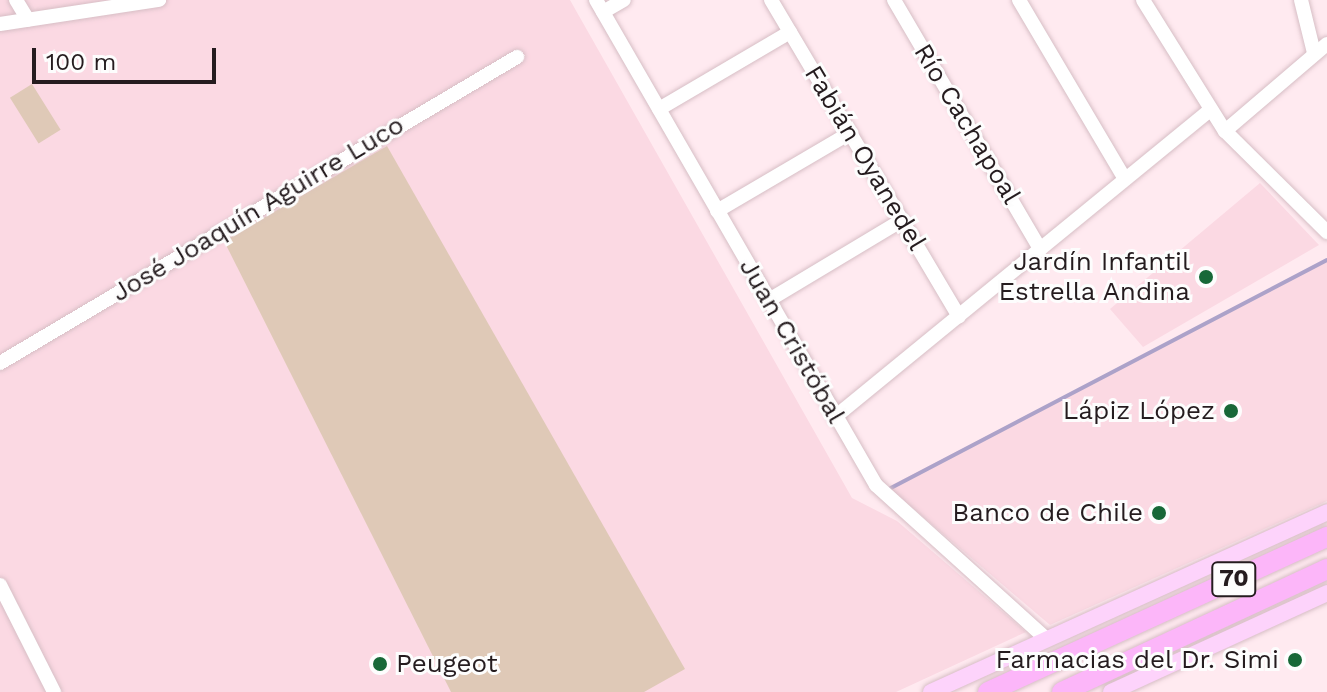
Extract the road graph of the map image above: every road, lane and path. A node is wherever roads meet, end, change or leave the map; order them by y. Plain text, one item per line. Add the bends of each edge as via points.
1 (16, 0) edge
2 (156, 0) edge
3 (624, 0) edge
4 (771, 0) edge
5 (894, 0) edge
6 (1019, 0) edge
7 (1143, 0) edge
8 (1301, 0) edge
9 (600, 6) edge
10 (28, 20) junction
11 (0, 24) edge
12 (790, 32) junction
13 (1321, 48) edge
14 (517, 57) dead end
15 (659, 109) junction
16 (1210, 110) junction
17 (1225, 131) junction
18 (850, 133) junction
19 (1125, 179) junction
20 (717, 211) junction
21 (902, 220) junction
22 (1325, 233) edge
23 (1040, 249) junction
24 (769, 300) junction
25 (959, 316) junction
26 (0, 363) edge
27 (835, 417) junction
28 (1327, 512) edge
29 (1327, 524) edge
30 (1327, 537) edge
31 (1327, 569) edge
32 (0, 585) edge
33 (1327, 593) edge
34 (1327, 605) edge
35 (1291, 609) junction
36 (1142, 622) junction
37 (1044, 637) junction
38 (54, 692) edge
39 (931, 692) edge
40 (988, 692) edge
41 (1062, 692) edge
42 (1111, 692) edge

1 - 10 street
2 - 10 street
3 - 9 street
4 - 12 street, Fabián Oyanedel
5 - 23 street, Río Cachapoal
6 - 19 street
7 - 16 street
8 - 13 street
9 - 15 street, Juan Cristóbal
10 - 11 street
12 - 15 street
12 - 18 street, Fabián Oyanedel
13 - 17 street
14 - 26 street, José Joaquín Aguirre Luco
15 - 20 street, Juan Cristóbal
16 - 17 street
16 - 19 street
17 - 22 street
18 - 20 street
18 - 21 street, Fabián Oyanedel
19 - 23 street
20 - 24 street, Juan Cristóbal
21 - 24 street
21 - 25 street, Fabián Oyanedel
23 - 25 street
24 - 27 street, Juan Cristóbal
25 - 27 street
27 - 37 street, Juan Cristóbal via 881,491
28 - 37 main road
29 - 36 highway
30 - 36 highway, 70
31 - 41 highway, 70
32 - 38 street
33 - 35 main road
34 - 35 main road
35 - 42 main road
36 - 40 highway, 70
37 - 39 main road

